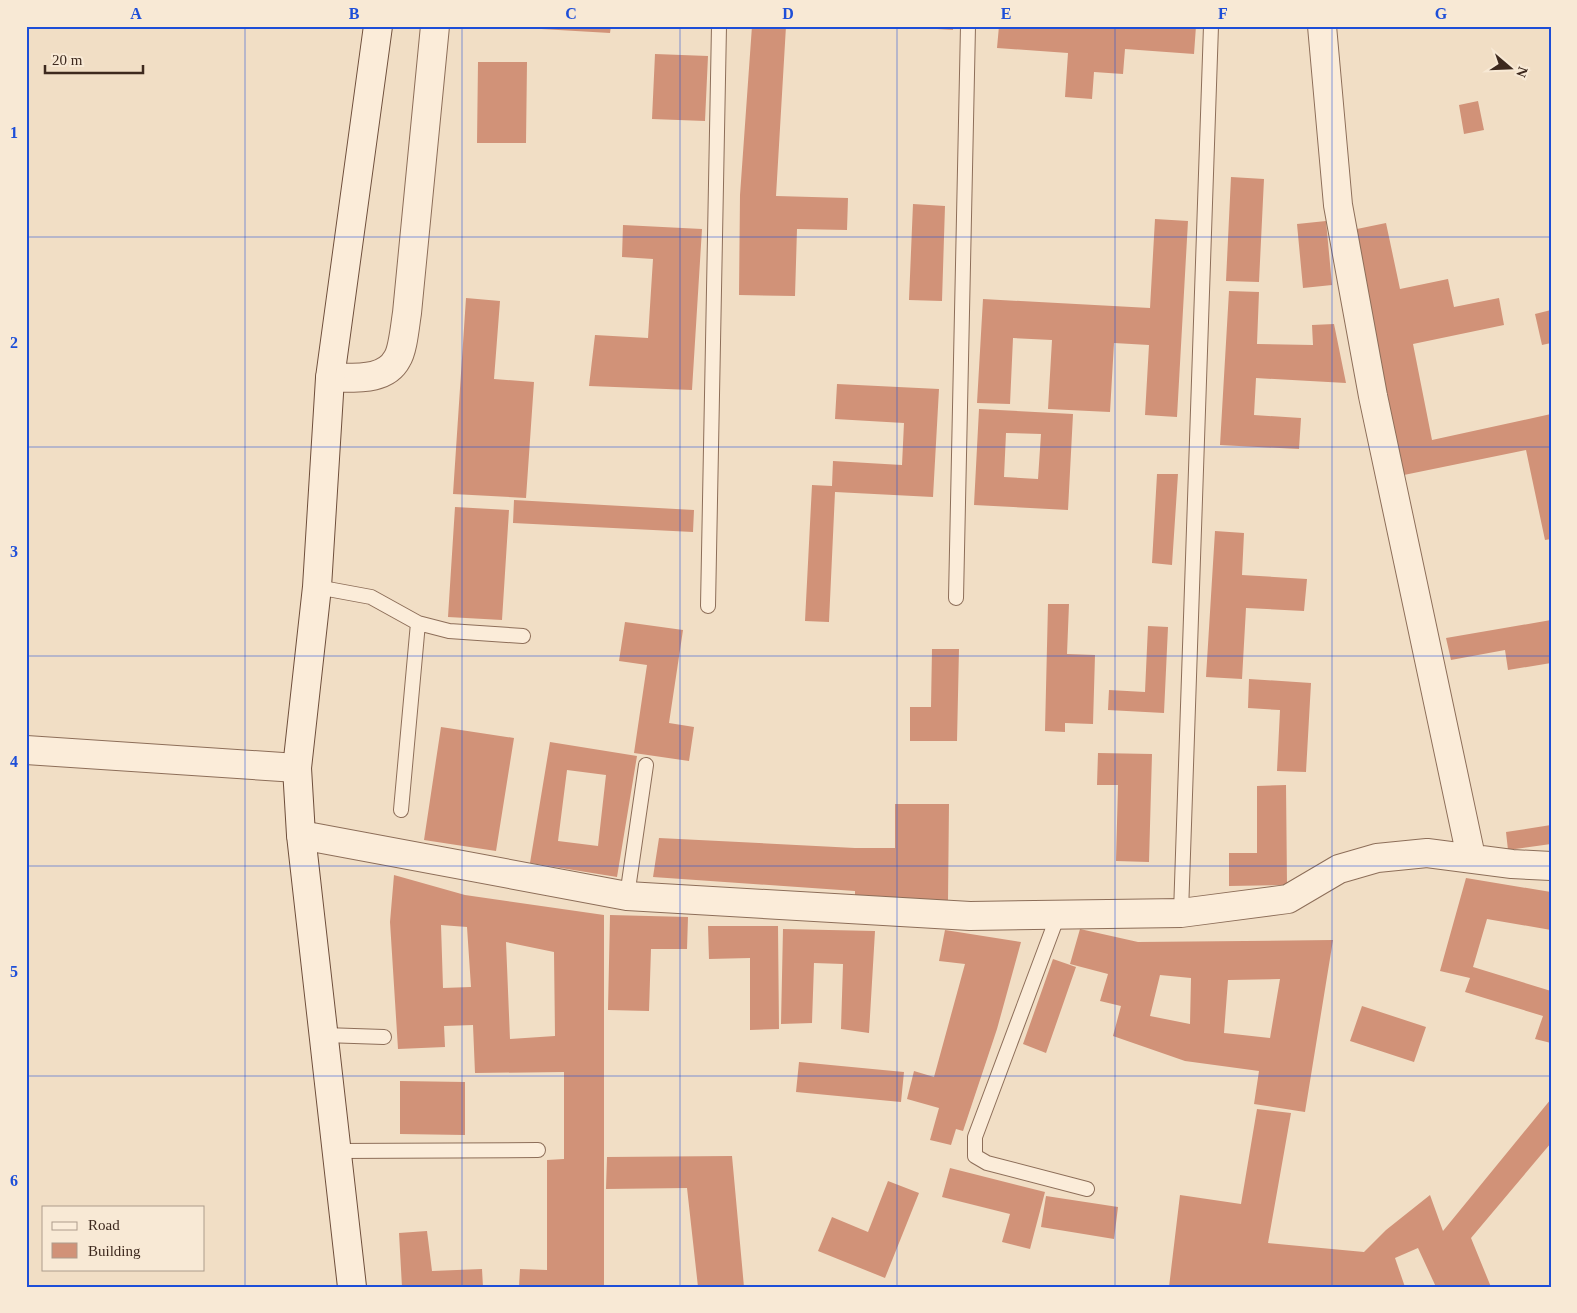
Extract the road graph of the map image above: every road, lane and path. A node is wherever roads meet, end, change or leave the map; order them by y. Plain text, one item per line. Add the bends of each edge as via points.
1 (378, 26) edge
2 (436, 26) edge
3 (719, 26) edge
4 (968, 26) edge
5 (1211, 26) edge
6 (1322, 26) edge
7 (330, 378) junction
8 (317, 587) junction
9 (956, 598) dead end
10 (708, 606) dead end
11 (418, 623) junction
12 (523, 636) dead end
13 (26, 750) edge
14 (646, 764) dead end
15 (297, 768) junction
16 (401, 810) dead end
17 (301, 835) junction
18 (1471, 857) junction
19 (1551, 866) edge
20 (627, 896) junction
21 (1181, 913) junction
22 (1058, 915) junction
23 (324, 1035) junction
24 (384, 1036) dead end
25 (538, 1150) dead end
26 (337, 1151) junction
27 (1087, 1188) dead end
28 (352, 1287) edge

1 - 7 street
2 - 7 street via 407,313 398,358 390,370 378,375
3 - 10 lane
4 - 9 lane
5 - 21 lane
6 - 18 street via 1338,205 1374,396
7 - 8 street
8 - 11 lane via 371,598
8 - 15 street
11 - 12 lane via 449,631
11 - 16 lane
13 - 15 street
14 - 20 lane
15 - 17 street
17 - 20 street
17 - 23 street
18 - 19 street
18 - 21 street via 1427,852 1377,858 1339,869 1288,899
20 - 22 street via 970,916
21 - 22 street
22 - 27 lane via 975,1137 974,1156 987,1163
23 - 24 lane
23 - 26 street
25 - 26 lane
26 - 28 street

